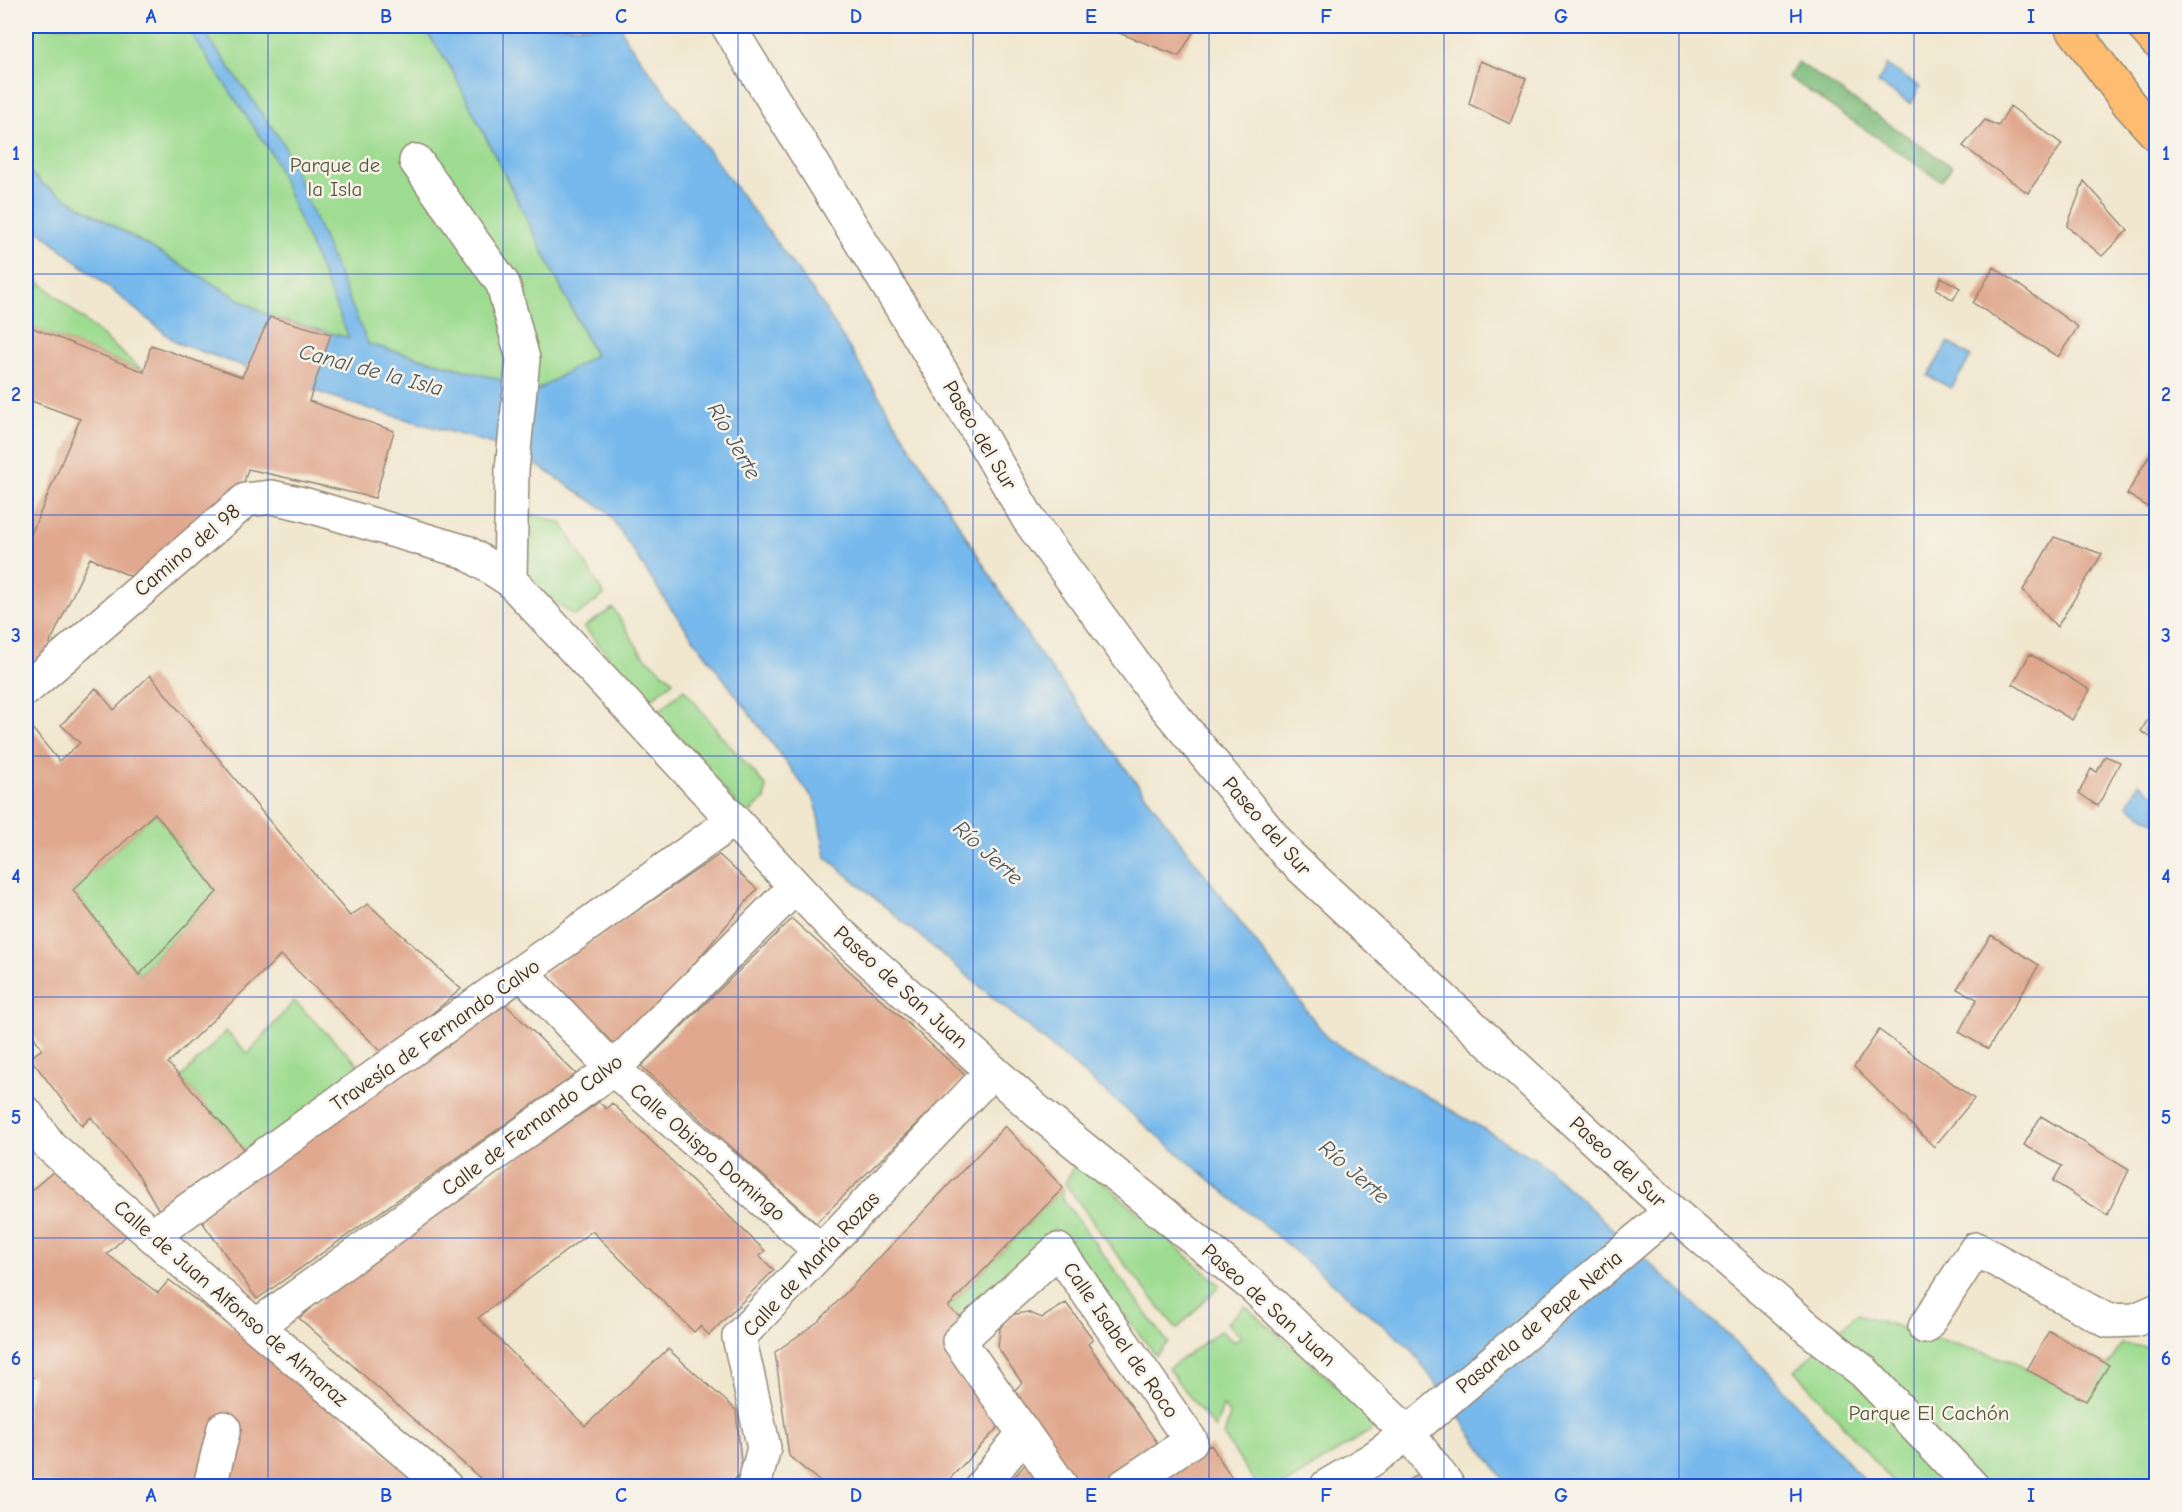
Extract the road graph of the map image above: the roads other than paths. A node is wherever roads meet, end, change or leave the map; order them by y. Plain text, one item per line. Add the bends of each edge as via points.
1 (728, 26) edge
2 (2071, 26) edge
3 (2144, 26) edge
4 (2157, 41) edge
5 (2157, 134) edge
6 (416, 161) dead end
7 (510, 580) junction
8 (26, 689) edge
9 (691, 774) junction
10 (716, 833) junction
11 (785, 897) junction
12 (522, 973) junction
13 (613, 1069) junction
14 (985, 1079) junction
15 (26, 1113) edge
16 (1069, 1155) dead end
17 (1671, 1211) junction
18 (153, 1235) junction
19 (821, 1251) junction
20 (2157, 1311) edge
21 (255, 1326) junction
22 (1925, 1327) dead end
23 (224, 1428) dead end
24 (1024, 1433) junction
25 (1408, 1433) junction
26 (210, 1486) edge
27 (445, 1486) edge
28 (754, 1486) edge
29 (982, 1486) edge
30 (1061, 1486) edge
31 (1124, 1486) edge
32 (1327, 1486) edge
33 (1448, 1486) edge
34 (1972, 1486) edge

1 - 17 street, Paseo del Sur via 1029,519 1158,697 1288,855
2 - 5 main road via 2129,104
3 - 4 main road
6 - 7 street via 502,284 523,359 512,470
7 - 8 street, Camino del 98 via 466,552 303,504 272,497 246,500
7 - 9 street, Paseo de San Juan
9 - 10 street
9 - 25 street, Paseo de San Juan via 836,929 1038,1112 1252,1286
10 - 11 street
10 - 12 street, Travesía de Fernando Calvo
11 - 13 street, Calle de Fernando Calvo
11 - 14 street
12 - 13 street, Calle Obispo Domingo
12 - 18 street, Travesía de Fernando Calvo
13 - 19 street, Calle Obispo Domingo
13 - 21 street, Calle de Fernando Calvo
14 - 16 street
14 - 19 street, Calle de María Rozas
15 - 18 street, Calle de Juan Alfonso de Almaraz via 51,1146
17 - 25 street, Pasarela de Pepe Neria
17 - 34 street, Paseo del Sur via 1864,1372
18 - 21 street, Calle de Juan Alfonso de Almaraz
19 - 28 street, Calle de María Rozas via 739,1337 764,1449
20 - 22 street via 2135,1320 2108,1321 1976,1249
21 - 27 street, Calle de Juan Alfonso de Almaraz
23 - 26 street
24 - 29 street
24 - 30 street, Calle Isabel de Roco
24 - 31 street, Calle Isabel de Roco via 959,1341 1058,1251 1191,1441
25 - 32 street
25 - 33 street, Paseo de San Juan

